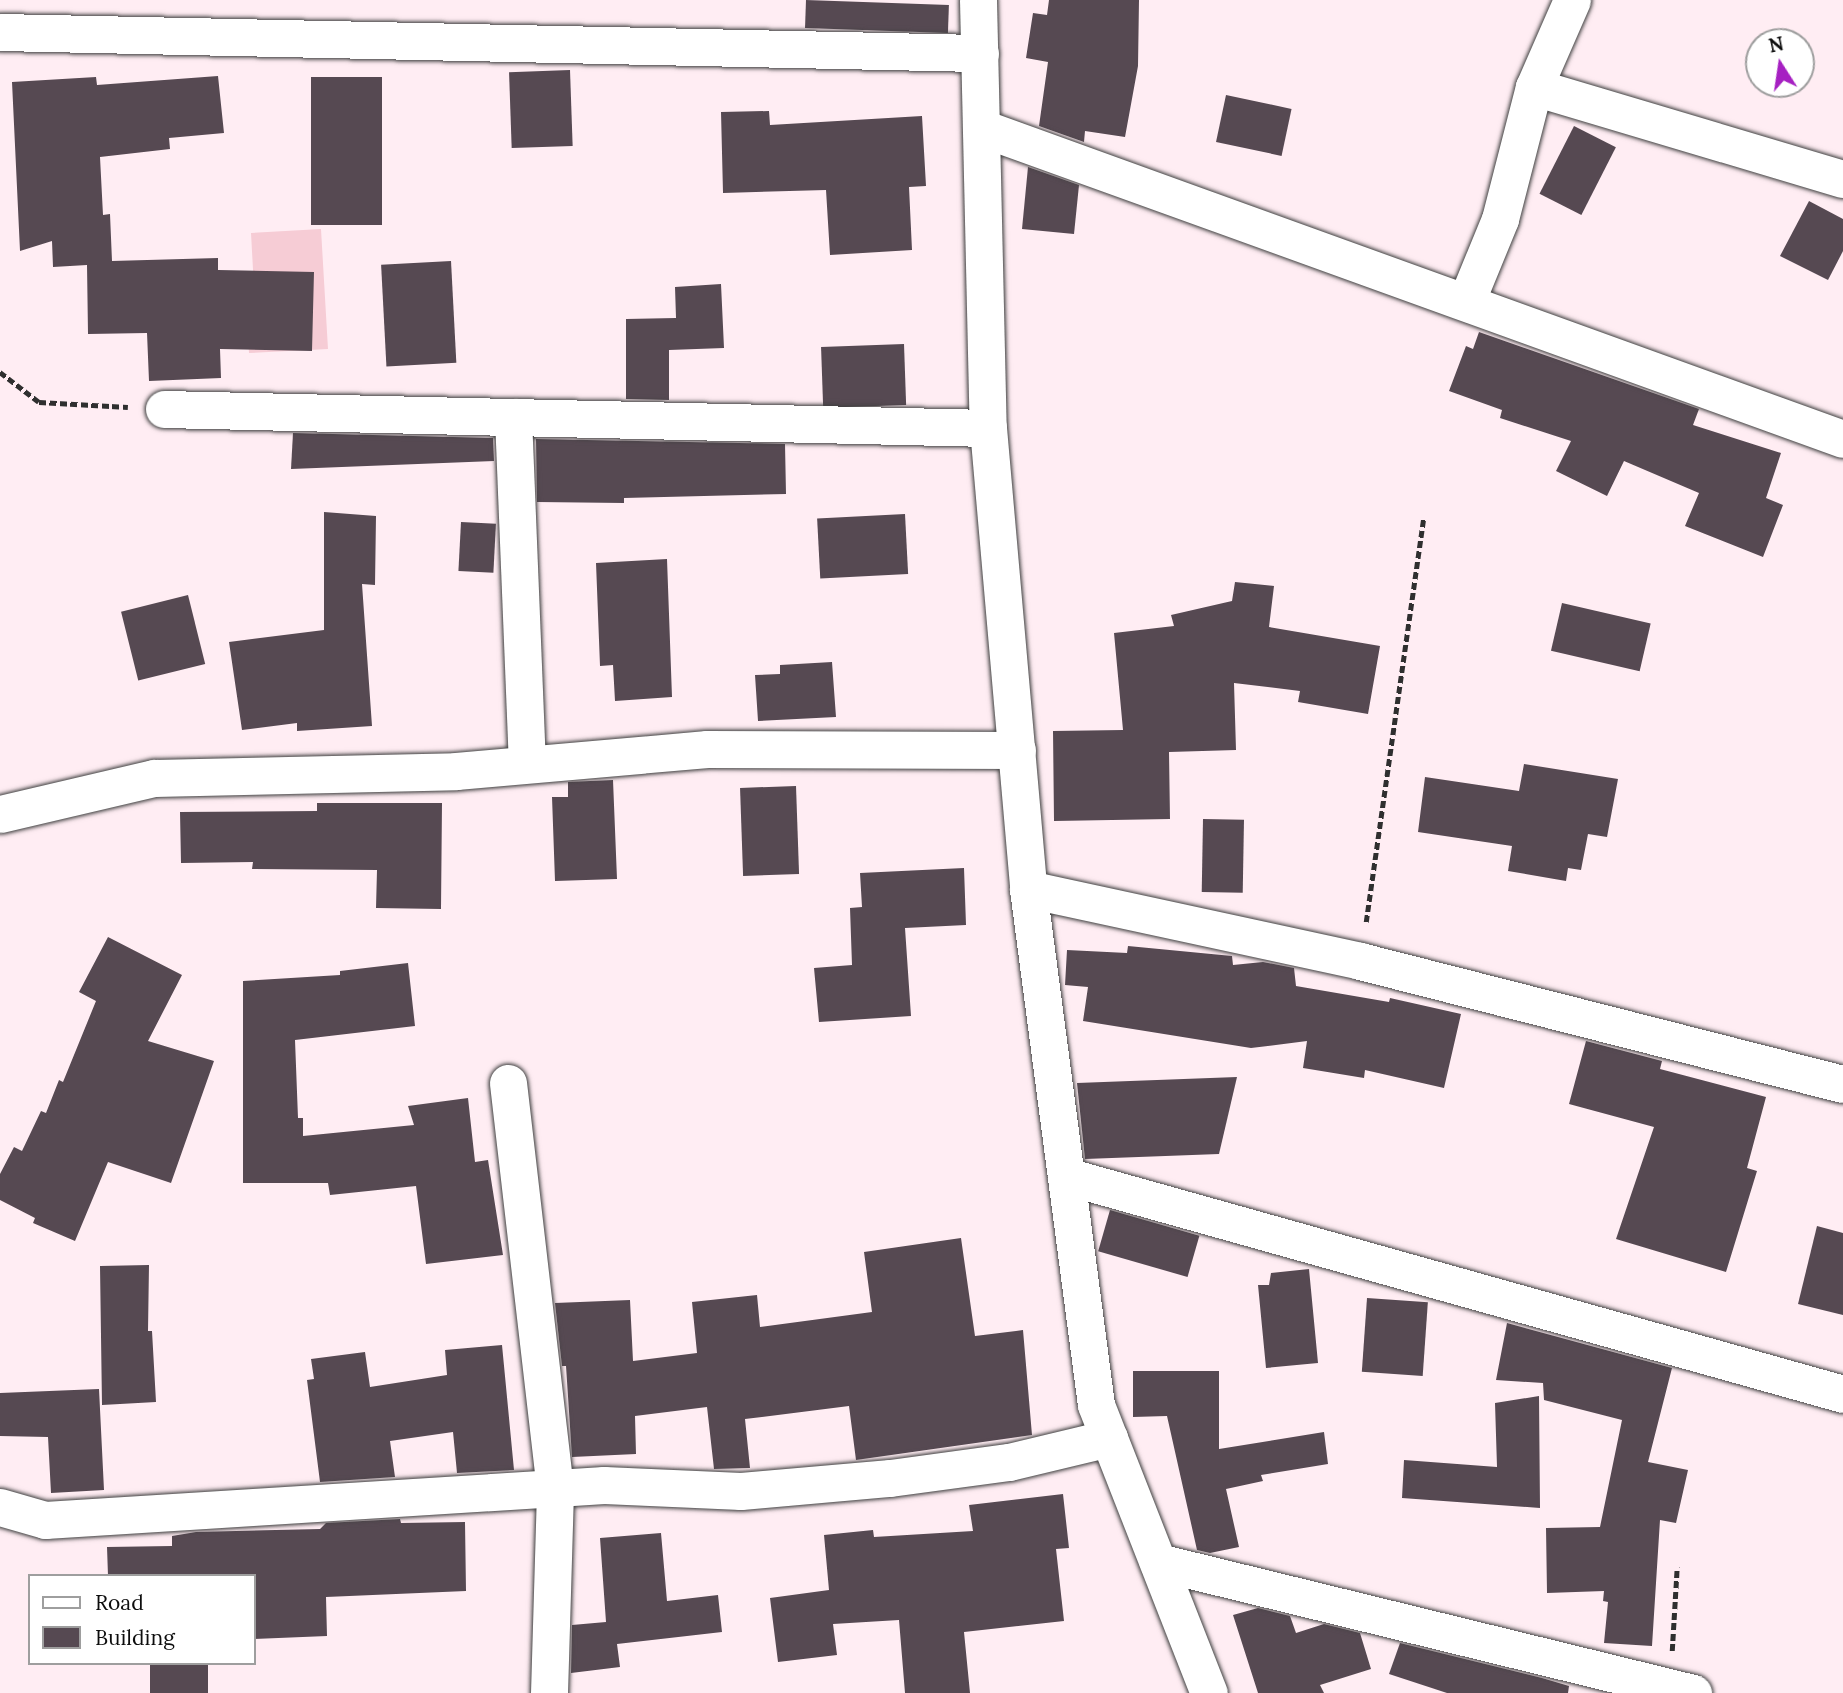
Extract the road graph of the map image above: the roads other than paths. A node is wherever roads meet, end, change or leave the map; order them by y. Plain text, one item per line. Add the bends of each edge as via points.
1 (978, 0) edge
2 (1572, 0) edge
3 (0, 32) edge
4 (980, 53) junction
5 (1534, 87) junction
6 (982, 128) junction
7 (1843, 178) edge
8 (1466, 302) junction
9 (164, 409) road end
10 (513, 417) junction
11 (988, 428) junction
12 (1843, 439) edge
13 (1017, 750) junction
14 (527, 764) junction
15 (0, 814) edge
16 (1028, 889) junction
17 (508, 1083) dead end
18 (1843, 1084) edge
19 (1066, 1176) junction
20 (1843, 1394) edge
21 (1109, 1438) junction
22 (555, 1491) junction
23 (0, 1507) edge
24 (1158, 1562) junction
25 (1681, 1690) edge
26 (549, 1693) edge
27 (1209, 1693) edge

1 - 4 street
2 - 5 street
3 - 4 street
4 - 6 street
5 - 7 street
5 - 8 street via 1500,219
6 - 8 street
6 - 11 street
8 - 12 street
9 - 10 street
10 - 11 street
10 - 14 street
11 - 13 street
13 - 14 street via 707,749
13 - 16 street
14 - 15 street via 456,771 153,778
16 - 18 street via 1360,961
16 - 19 street
17 - 22 street
19 - 20 street
19 - 21 street via 1096,1405
21 - 22 street via 1009,1462 890,1478 741,1490 604,1485
21 - 24 street
22 - 23 street via 421,1494 45,1520
22 - 26 street
24 - 25 street
24 - 27 street

